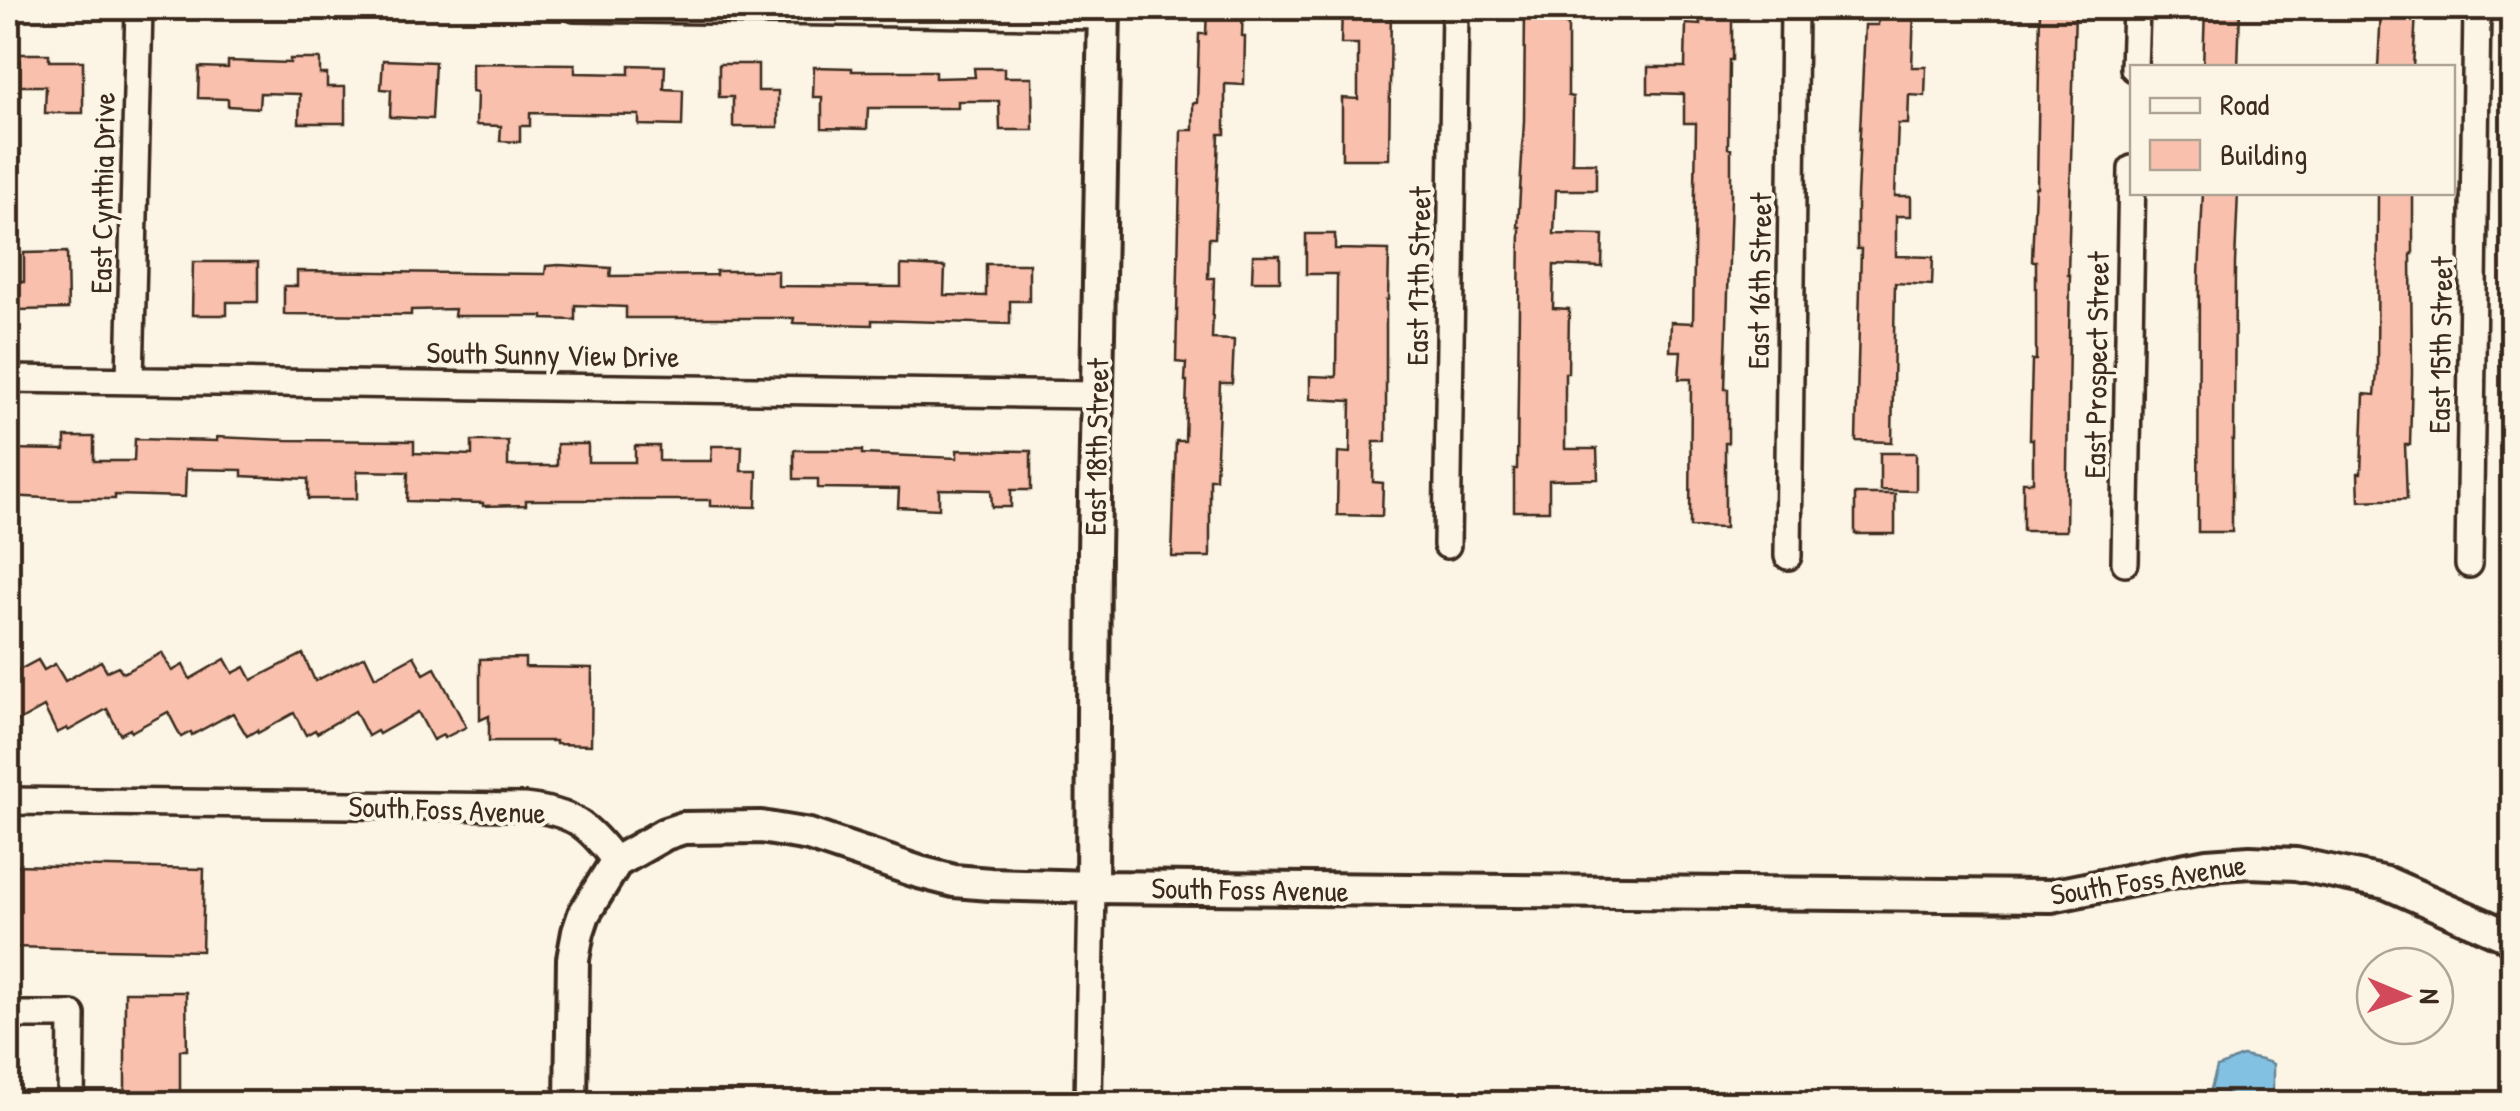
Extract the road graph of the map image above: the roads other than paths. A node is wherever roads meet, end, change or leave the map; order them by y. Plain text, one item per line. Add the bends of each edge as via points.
1 (138, 8) edge
2 (576, 8) edge
3 (1455, 8) edge
4 (1794, 8) edge
5 (2136, 8) edge
6 (2478, 8) edge
7 (1104, 12) edge
8 (2134, 65) edge
9 (2132, 195) edge
10 (8, 379) edge
11 (130, 380) junction
12 (1097, 395) junction
13 (1447, 546) dead end
14 (1788, 556) dead end
15 (2125, 562) dead end
16 (2469, 564) dead end
17 (8, 801) edge
18 (616, 862) junction
19 (1092, 888) junction
20 (2512, 938) edge
21 (8, 1015) edge
22 (71, 1104) edge
23 (571, 1104) edge
24 (1088, 1104) edge

1 - 11 street, East Cynthia Drive
2 - 7 street
3 - 13 street, East 17th Street
4 - 14 street, East 16th Street
5 - 8 street
6 - 16 street, East 15th Street
7 - 12 street, East 18th Street
9 - 15 street, East Prospect Street
10 - 11 street, South Sunny View Drive
11 - 12 street, South Sunny View Drive
12 - 19 street, East 18th Street
17 - 18 street, South Foss Avenue via 524,807 583,824
18 - 19 street, South Foss Avenue via 683,828 761,827 809,835 954,881
18 - 23 street via 584,914 574,945
19 - 20 street, South Foss Avenue via 2051,896 2206,864 2250,862 2296,864 2387,884
19 - 24 street
21 - 22 street via 72,1016

